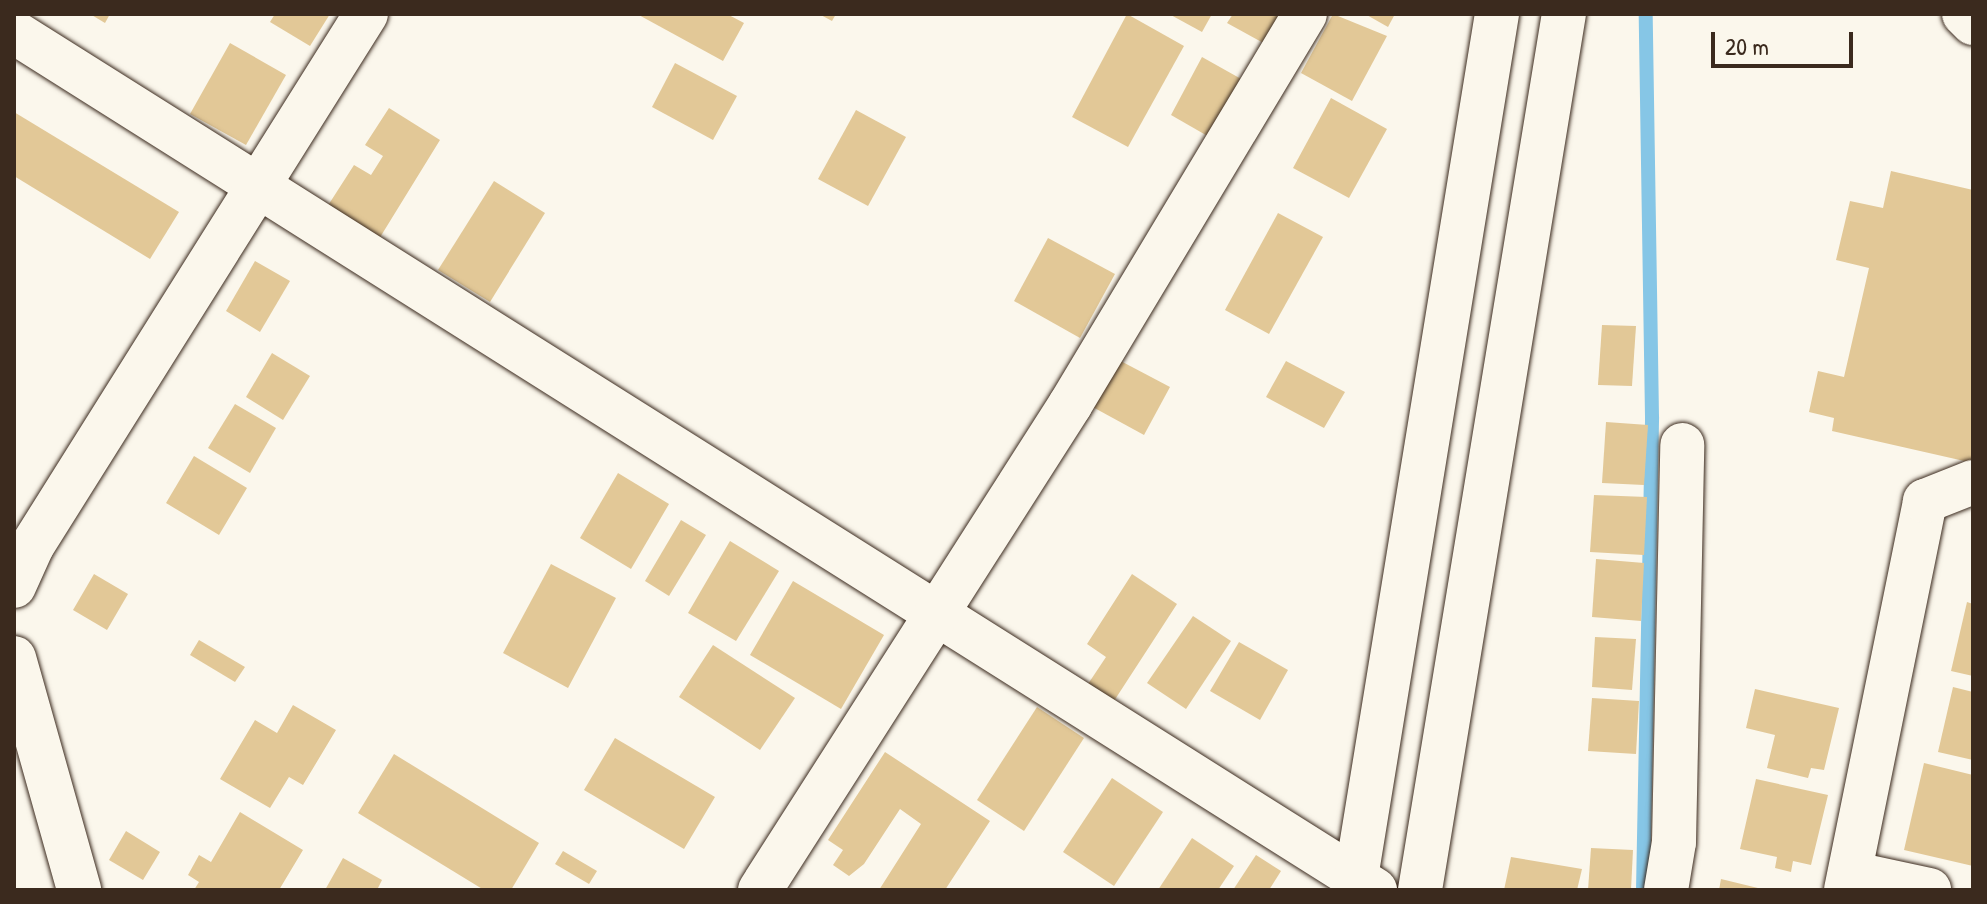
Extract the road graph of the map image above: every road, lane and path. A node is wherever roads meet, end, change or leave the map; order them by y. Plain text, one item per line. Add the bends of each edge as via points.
1 (366, 14) edge
2 (1305, 14) edge
3 (1497, 14) edge
4 (1564, 14) edge
5 (1964, 14) edge
6 (1973, 23) edge
7 (14, 32) edge
8 (255, 187) junction
9 (1682, 445) dead end
10 (1973, 482) edge
11 (14, 586) edge
12 (938, 615) junction
13 (14, 658) edge
14 (1848, 882) edge
15 (1361, 886) edge
16 (79, 890) edge
17 (760, 890) edge
18 (1420, 890) edge
19 (1666, 890) edge
20 (1929, 890) edge

1 - 8 street
2 - 12 street
3 - 15 street
4 - 18 street
5 - 6 street
7 - 8 street
8 - 11 street via 32,546
8 - 12 street
9 - 19 street via 1674,842
10 - 14 street via 1925,501
12 - 15 street
12 - 17 street
13 - 16 street
14 - 20 street

